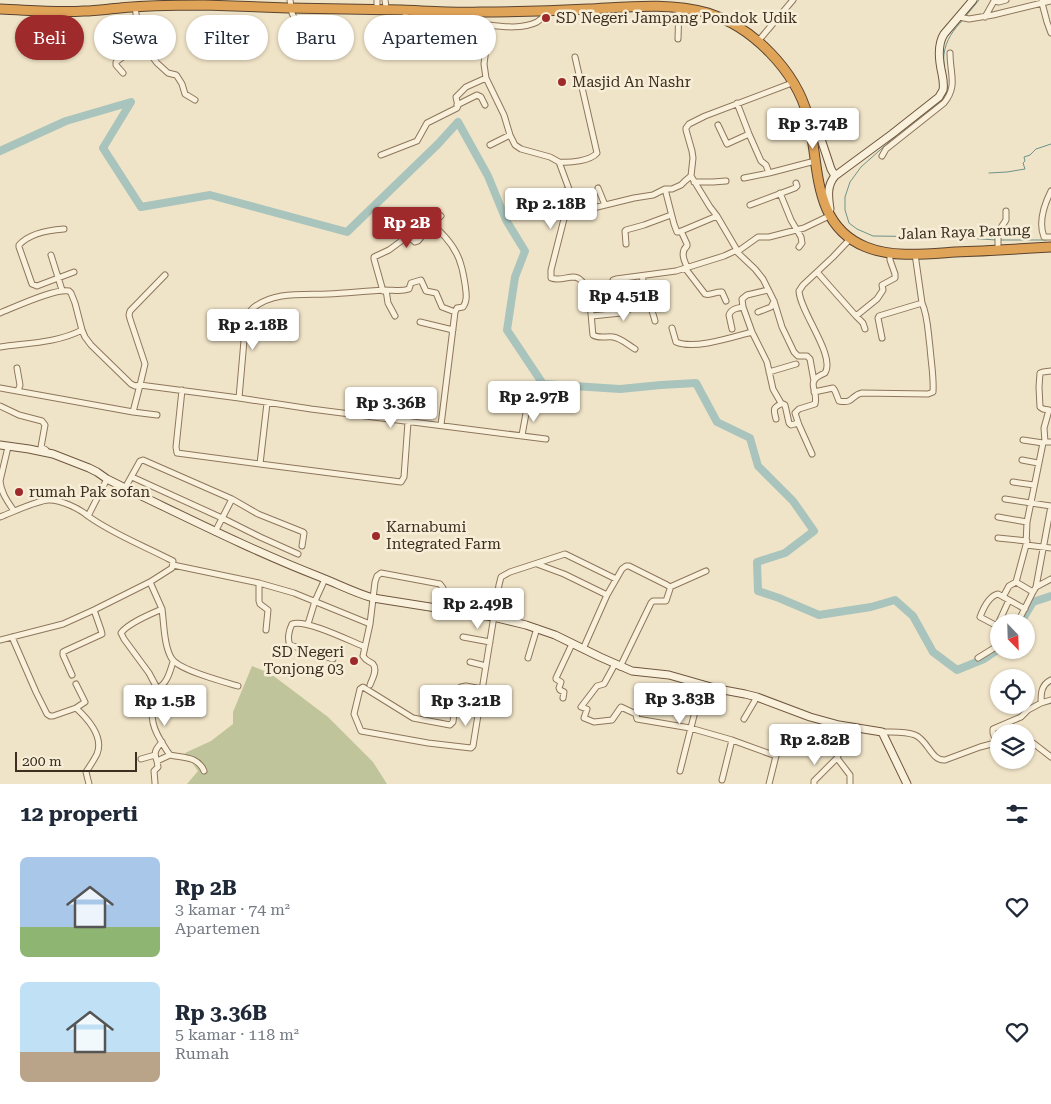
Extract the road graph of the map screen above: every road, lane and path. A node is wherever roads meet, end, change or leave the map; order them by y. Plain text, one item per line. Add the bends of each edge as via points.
1 (793, 0) edge
2 (973, 0) edge
3 (1006, 0) edge
4 (998, 1) edge
5 (1042, 1) edge
6 (1051, 1) edge
7 (138, 3) edge
8 (382, 3) edge
9 (291, 4) edge
10 (2, 6) edge
11 (679, 7) junction
12 (551, 9) junction
13 (405, 10) junction
14 (465, 13) joint
15 (406, 15) edge
16 (984, 16) junction
17 (959, 18) junction
18 (496, 26) edge
19 (1051, 33) edge
20 (678, 39) dead end
21 (760, 39) junction
22 (950, 53) dead end
23 (575, 57) dead end
24 (119, 60) edge
25 (155, 60) edge
26 (485, 60) edge
27 (123, 73) dead end
28 (486, 78) junction
29 (792, 83) junction
30 (195, 100) dead end
31 (737, 103) junction
32 (457, 104) junction
33 (485, 106) dead end
34 (810, 113) junction
35 (718, 125) dead end
36 (749, 134) junction
37 (892, 134) junction
38 (510, 135) junction
39 (897, 140) junction
40 (490, 145) dead end
41 (381, 154) dead end
42 (882, 156) dead end
43 (559, 162) junction
44 (815, 162) junction
45 (769, 173) junction
46 (691, 176) junction
47 (835, 176) junction
48 (744, 178) dead end
49 (726, 181) dead end
50 (694, 182) junction
51 (796, 183) dead end
52 (598, 188) dead end
53 (569, 189) junction
54 (665, 189) junction
55 (1051, 191) edge
56 (780, 193) junction
57 (572, 200) junction
58 (605, 205) junction
59 (750, 205) dead end
60 (518, 208) dead end
61 (1006, 211) dead end
62 (830, 212) junction
63 (671, 215) junction
64 (441, 216) dead end
65 (717, 216) junction
66 (425, 219) dead end
67 (432, 224) junction
68 (64, 229) dead end
69 (796, 230) junction
70 (681, 231) junction
71 (1051, 237) edge
72 (850, 239) junction
73 (998, 242) junction
74 (626, 244) dead end
75 (1051, 244) edge
76 (799, 247) dead end
77 (1051, 248) edge
78 (959, 249) junction
79 (737, 251) junction
80 (890, 252) junction
81 (915, 254) junction
82 (51, 255) dead end
83 (686, 267) junction
84 (74, 272) dead end
85 (817, 272) junction
86 (165, 275) dead end
87 (642, 276) junction
88 (58, 278) junction
89 (62, 290) junction
90 (385, 290) junction
91 (768, 290) junction
92 (588, 294) junction
93 (649, 300) junction
94 (726, 301) dead end
95 (774, 301) junction
96 (922, 303) junction
97 (744, 307) junction
98 (455, 312) junction
99 (758, 312) dead end
100 (0, 313) edge
101 (395, 316) dead end
102 (592, 316) junction
103 (856, 316) junction
104 (655, 321) dead end
105 (420, 322) dead end
106 (672, 328) dead end
107 (732, 329) dead end
108 (82, 330) junction
109 (453, 330) junction
110 (865, 330) dead end
111 (752, 332) junction
112 (882, 338) dead end
113 (0, 347) edge
114 (635, 349) dead end
115 (796, 364) dead end
116 (17, 368) dead end
117 (1051, 371) edge
118 (769, 372) junction
119 (814, 381) junction
120 (140, 385) junction
121 (0, 388) edge
122 (182, 390) junction
123 (18, 391) junction
124 (814, 392) junction
125 (239, 398) junction
126 (267, 403) junction
127 (781, 404) junction
128 (0, 406) edge
129 (527, 408) dead end
130 (1050, 410) edge
131 (133, 412) junction
132 (157, 415) dead end
133 (776, 419) dead end
134 (408, 422) junction
135 (798, 423) junction
136 (442, 425) junction
137 (522, 435) junction
138 (546, 439) dead end
139 (1024, 440) dead end
140 (1044, 442) junction
141 (1051, 442) edge
142 (0, 445) edge
143 (8, 447) junction
144 (47, 453) junction
145 (812, 454) dead end
146 (1022, 460) dead end
147 (1038, 463) junction
148 (260, 464) junction
149 (132, 477) junction
150 (107, 479) junction
151 (0, 481) edge
152 (1013, 482) dead end
153 (1034, 485) junction
154 (125, 488) junction
155 (1005, 498) dead end
156 (232, 499) junction
157 (1030, 503) junction
158 (14, 511) junction
159 (1050, 515) edge
160 (88, 516) junction
161 (0, 517) edge
162 (998, 517) dead end
163 (222, 518) junction
164 (1027, 522) junction
165 (216, 532) junction
166 (998, 538) dead end
167 (1026, 543) junction
168 (302, 546) dead end
169 (1044, 547) junction
170 (1051, 548) edge
171 (298, 554) dead end
172 (536, 563) junction
173 (173, 565) junction
174 (706, 571) dead end
175 (325, 579) junction
176 (616, 579) junction
177 (1051, 579) edge
178 (150, 582) junction
179 (1016, 582) junction
180 (259, 583) junction
181 (670, 587) junction
182 (1034, 589) junction
183 (607, 595) junction
184 (1003, 597) junction
185 (374, 598) junction
186 (1010, 600) junction
187 (315, 601) junction
188 (162, 609) junction
189 (440, 609) junction
190 (1025, 609) junction
191 (94, 610) junction
192 (1003, 614) edge
193 (1022, 614) edge
194 (493, 617) junction
195 (990, 622) edge
196 (308, 624) junction
197 (370, 624) junction
198 (537, 628) junction
199 (266, 630) dead end
200 (12, 637) junction
201 (463, 638) dead end
202 (0, 640) edge
203 (490, 642) junction
204 (572, 644) junction
205 (365, 647) junction
206 (583, 649) junction
207 (990, 651) edge
208 (528, 658) dead end
209 (978, 658) dead end
210 (332, 659) dead end
211 (173, 662) junction
212 (470, 662) dead end
213 (618, 665) junction
214 (486, 666) junction
215 (72, 674) dead end
216 (1051, 680) edge
217 (76, 684) dead end
218 (702, 684) junction
219 (370, 685) dead end
220 (238, 686) dead end
221 (157, 688) junction
222 (482, 689) junction
223 (757, 697) junction
224 (563, 698) dead end
225 (1051, 700) edge
226 (1041, 703) junction
227 (76, 708) junction
228 (744, 719) dead end
229 (1005, 724) edge
230 (845, 726) junction
231 (690, 728) junction
232 (882, 732) junction
233 (732, 740) junction
234 (162, 742) junction
235 (990, 745) edge
236 (1035, 745) edge
237 (170, 755) junction
238 (1051, 757) edge
239 (156, 758) junction
240 (837, 758) junction
241 (141, 759) dead end
242 (204, 771) dead end
243 (680, 771) dead end
244 (722, 780) dead end
245 (88, 784) edge
246 (155, 784) edge
247 (769, 784) edge
248 (814, 784) edge
249 (850, 784) edge
250 (907, 784) edge

1 - 21 street
2 - 17 street
3 - 4 street
4 - 16 street via 994,1
5 - 6 street
5 - 16 street
5 - 19 street
7 - 9 highway, Jalan Raya Parung
7 - 10 highway, Jalan Raya Parung via 63,9
8 - 9 highway, Jalan Raya Parung
8 - 12 highway, Jalan Raya Parung via 444,8
9 - 13 highway, Jalan Raya Parung
11 - 12 highway, Jalan Raya Parung
11 - 20 street
11 - 29 highway, Jalan Raya Parung via 712,15 746,32 771,54
12 - 14 highway, Jalan Raya Parung
12 - 18 street via 538,22 525,26
12 - 21 highway, Jalan Raya Parung via 675,3 714,12
13 - 14 highway, Jalan Raya Parung
13 - 15 street
16 - 17 street
17 - 37 street via 941,40 943,91
21 - 34 highway, Jalan Raya Parung via 787,69
22 - 39 street via 951,95
23 - 43 street via 597,153 586,159
24 - 27 street via 116,65
25 - 30 street via 168,73 176,75 185,94
26 - 28 street
28 - 32 street via 466,87 456,97
28 - 38 street
29 - 31 street
29 - 44 highway, Jalan Raya Parung via 807,114
31 - 36 street
31 - 46 street via 687,126 693,158
32 - 33 street via 477,95
32 - 41 street via 455,110 427,122 416,142
34 - 47 street
34 - 62 highway, Jalan Raya Parung
35 - 36 street via 728,144
36 - 45 street via 760,161
37 - 39 street
37 - 47 street
38 - 40 street
38 - 43 street via 517,147
39 - 42 street
43 - 53 street
44 - 45 street
44 - 62 highway, Jalan Raya Parung via 822,199
45 - 48 street
46 - 50 street
46 - 54 street via 681,185
47 - 62 street via 829,184
49 - 50 street
50 - 65 street
51 - 56 street via 795,188
52 - 58 street
53 - 57 street
53 - 60 street via 538,205
54 - 58 street via 653,195
54 - 63 street
55 - 71 street via 1041,223 1044,237
56 - 59 street
56 - 69 street
57 - 58 street via 580,210
57 - 92 street via 565,215 550,278 578,278
61 - 73 street
62 - 69 street via 811,225
62 - 72 highway, Jalan Raya Parung via 842,233
62 - 78 highway, Jalan Raya Parung via 849,232 875,245
63 - 70 street via 677,232
63 - 74 street via 626,230
64 - 67 street
65 - 70 street
65 - 79 street
66 - 67 street
67 - 90 street via 418,241 414,242 408,236 374,257
67 - 98 street via 455,251 462,266 466,300 463,307
68 - 88 street via 40,234 19,244 32,284 37,286
69 - 76 street via 802,241
69 - 79 street via 758,237
70 - 83 street via 687,244 682,255
72 - 80 highway, Jalan Raya Parung via 866,248
72 - 85 street
73 - 75 highway, Jalan Raya Parung
73 - 78 highway, Jalan Raya Parung
77 - 78 highway, Jalan Raya Parung
78 - 81 highway, Jalan Raya Parung
79 - 83 street
79 - 91 street via 763,279
80 - 81 highway, Jalan Raya Parung
80 - 103 street via 895,278 882,285 883,290 877,299
81 - 96 street, Jalan Raya Parung
82 - 88 street
83 - 87 street
83 - 94 street via 705,294 722,292
84 - 88 street
85 - 103 street
85 - 119 street via 799,293 828,366 827,371
86 - 120 street via 129,315 145,364
87 - 92 street via 613,280 610,293
87 - 93 street
88 - 89 street
89 - 100 street
89 - 108 street via 73,296
90 - 98 street via 407,290 411,283 421,280 426,291 436,293 442,307
90 - 101 street
90 - 125 street via 285,296 265,300 251,309 245,329
91 - 95 street
91 - 97 street via 745,296 742,299
92 - 102 street
93 - 102 street via 621,313
93 - 104 street
95 - 99 street via 771,307
95 - 119 street via 794,352 810,359
96 - 112 street via 879,316
96 - 124 street, Jalan Raya Parung via 928,328 933,392 862,393 845,402 839,401 833,388
97 - 107 street via 729,313
97 - 111 street
98 - 109 street
102 - 114 street via 594,336 615,336
103 - 110 street
105 - 109 street
106 - 111 street via 676,342 682,344 712,343
108 - 113 street via 60,338
108 - 120 street via 88,341 131,384
109 - 136 street
111 - 118 street
115 - 118 street
116 - 123 street
117 - 130 street via 1042,372 1039,376 1039,406
118 - 127 street
119 - 124 street
120 - 122 street
120 - 131 street
121 - 123 street
122 - 125 street
122 - 148 street via 177,453
123 - 131 street
124 - 135 street via 815,404 796,412
125 - 126 street
126 - 134 street
126 - 148 street
127 - 133 street via 774,408
127 - 135 street via 785,405 790,424
128 - 144 street via 42,421 45,425 41,447
129 - 137 street
130 - 140 street via 1044,428
131 - 132 street
134 - 136 street
134 - 148 street via 401,482
135 - 145 street
136 - 137 street
137 - 138 street
139 - 140 street
140 - 141 street
140 - 147 street
142 - 143 street
143 - 144 street
143 - 151 street
144 - 150 street via 73,461
146 - 147 street
147 - 153 street
149 - 154 street
149 - 156 street via 140,461 144,460
149 - 163 street
150 - 154 street
150 - 160 street
151 - 158 street via 3,494
152 - 153 street
153 - 157 street
154 - 165 street
155 - 157 street
156 - 163 street
156 - 168 street via 258,514 304,532
157 - 159 street via 1051,506
157 - 164 street
158 - 160 street via 52,500
158 - 161 street
159 - 169 street
160 - 173 street via 120,536 169,559
162 - 164 street
163 - 165 street
163 - 171 street
164 - 167 street
165 - 175 street
166 - 167 street
167 - 169 street
167 - 179 street
169 - 170 street
169 - 182 street
172 - 176 street via 565,554
172 - 183 street
172 - 194 street via 501,577
173 - 178 street
173 - 180 street
174 - 181 street
175 - 185 street
175 - 187 street
176 - 181 street via 628,565
176 - 183 street
177 - 182 street
178 - 188 street
178 - 191 street
179 - 182 street
179 - 184 street via 1009,586
180 - 187 street
180 - 199 street via 259,601 268,612
181 - 213 street via 667,600 650,603
182 - 190 street
183 - 206 street
184 - 186 street
184 - 195 street via 992,596 980,616
185 - 189 street
185 - 189 street via 377,576 385,574 440,584 443,588
185 - 197 street
186 - 190 street
186 - 192 street
187 - 196 street
187 - 197 street
188 - 211 street via 167,648
188 - 221 street via 121,633
189 - 194 street
190 - 193 street
191 - 200 street via 63,624
191 - 215 street via 102,634 63,652
194 - 198 street
194 - 203 street
196 - 205 street
196 - 210 street via 292,624 289,644
197 - 205 street
198 - 204 street
198 - 208 street
200 - 202 street
200 - 227 street via 47,714 53,716
201 - 203 street
203 - 214 street
204 - 206 street
204 - 224 street via 556,678 561,682 559,688 564,692
205 - 219 street via 364,659 375,668
206 - 213 street
207 - 209 street
211 - 220 street
211 - 221 street via 165,684
212 - 214 street
213 - 218 street via 632,671 669,675
213 - 231 street via 581,707 587,709 584,718 594,722 612,720 621,707 636,714 637,719
214 - 222 street
216 - 226 street via 1042,688
217 - 227 street via 85,701
218 - 223 street
218 - 231 street
221 - 234 street via 152,718
222 - 222 street via 470,748 361,732 354,714 360,689 364,687 413,718 450,725 458,689 466,686
223 - 228 street
223 - 230 street
225 - 226 street
226 - 229 street
227 - 245 street via 94,729 99,743 97,755 86,772
230 - 232 street
230 - 240 street via 836,740 841,750
231 - 233 street
231 - 243 street
232 - 235 street via 915,735 940,760
232 - 250 street
233 - 244 street
233 - 247 street via 776,756
234 - 237 street
234 - 239 street via 157,748
236 - 238 street
237 - 239 street
237 - 242 street via 193,759
239 - 241 street
239 - 246 street via 159,766 154,772
240 - 248 street
240 - 249 street via 850,775

